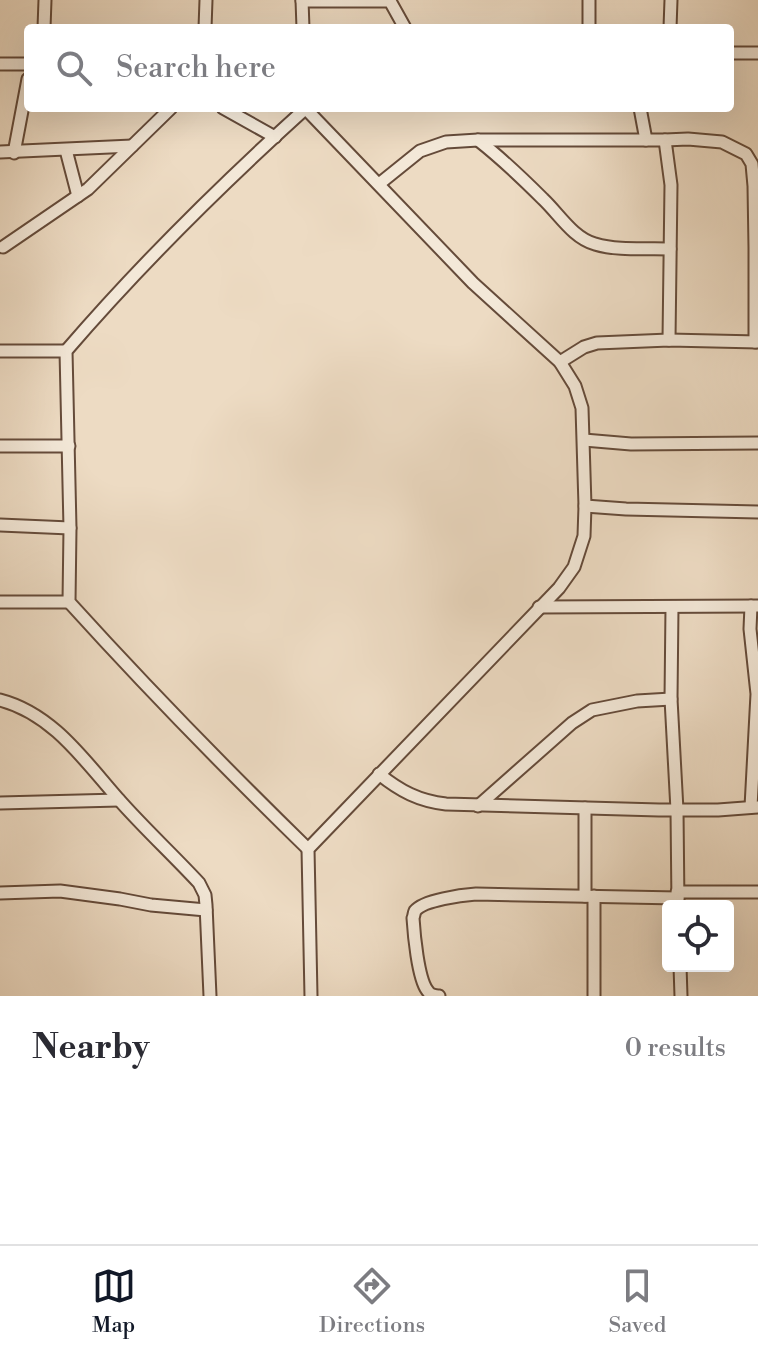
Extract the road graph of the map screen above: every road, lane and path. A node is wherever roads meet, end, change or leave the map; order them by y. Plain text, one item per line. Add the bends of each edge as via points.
1 (45, 0) edge
2 (206, 0) edge
3 (302, 0) edge
4 (589, 0) edge
5 (671, 0) edge
6 (390, 1) edge
7 (44, 24) edge
8 (205, 24) edge
9 (303, 24) edge
10 (403, 24) edge
11 (589, 24) edge
12 (670, 24) edge
13 (734, 53) edge
14 (758, 53) edge
15 (0, 64) edge
16 (24, 64) edge
17 (24, 100) edge
18 (167, 112) edge
19 (230, 112) edge
20 (302, 112) edge
21 (308, 112) edge
22 (641, 112) edge
23 (275, 137) junction
24 (478, 140) junction
25 (646, 140) junction
26 (665, 140) junction
27 (132, 146) junction
28 (66, 150) junction
29 (0, 152) edge
30 (14, 153) junction
31 (379, 184) junction
32 (78, 196) junction
33 (3, 247) dead end
34 (757, 248) edge
35 (670, 249) junction
36 (669, 340) junction
37 (757, 342) edge
38 (0, 351) edge
39 (66, 351) junction
40 (560, 362) junction
41 (584, 440) junction
42 (758, 443) edge
43 (0, 446) edge
44 (69, 446) junction
45 (585, 506) junction
46 (758, 512) edge
47 (0, 525) edge
48 (70, 528) junction
49 (0, 602) edge
50 (69, 602) junction
51 (755, 606) edge
52 (539, 607) junction
53 (672, 607) junction
54 (758, 694) edge
55 (671, 699) junction
56 (0, 700) edge
57 (379, 774) junction
58 (119, 800) junction
59 (0, 803) edge
60 (478, 806) junction
61 (755, 807) edge
62 (585, 808) junction
63 (677, 810) junction
64 (308, 849) junction
65 (758, 892) edge
66 (0, 893) edge
67 (589, 896) junction
68 (678, 899) edge
69 (206, 910) junction
70 (680, 972) edge
71 (210, 996) edge
72 (311, 996) edge
73 (439, 996) edge
74 (594, 996) edge
75 (681, 996) edge

1 - 7 street
2 - 8 street
3 - 6 street
3 - 9 street
4 - 11 street
5 - 12 street
6 - 10 street
13 - 14 street
15 - 16 street
17 - 30 street
18 - 27 street
19 - 23 street
20 - 23 street
21 - 31 street
22 - 25 street
23 - 39 street via 119,291
24 - 25 street
24 - 31 street via 420,151
24 - 35 street via 583,238 602,246
25 - 26 street
26 - 34 street via 722,142 746,154 752,164
26 - 35 street
27 - 28 street
27 - 32 street
28 - 30 street
28 - 32 street
29 - 30 street
31 - 40 street via 473,283
32 - 33 street
34 - 37 street
35 - 36 street
36 - 37 street
36 - 40 street via 597,343
38 - 39 street
39 - 44 street
40 - 41 street via 582,408
41 - 42 street
41 - 45 street
43 - 44 street
44 - 48 street
45 - 46 street
45 - 52 street via 584,536 574,567
47 - 48 street
48 - 50 street
49 - 50 street
50 - 64 street
51 - 53 street
51 - 54 street via 750,629
52 - 53 street
52 - 57 street
53 - 55 street
54 - 61 street
55 - 60 street via 592,710
55 - 63 street
56 - 58 street via 42,719
57 - 60 street via 429,802
57 - 64 street
58 - 59 street
58 - 69 street via 199,883
60 - 62 street
61 - 63 street
62 - 63 street
62 - 67 street
63 - 68 street
64 - 72 street
65 - 68 street
66 - 69 street via 60,891
67 - 68 street
67 - 73 street via 465,895 419,908 413,918 420,969 428,991
67 - 74 street
69 - 71 street
70 - 75 street

